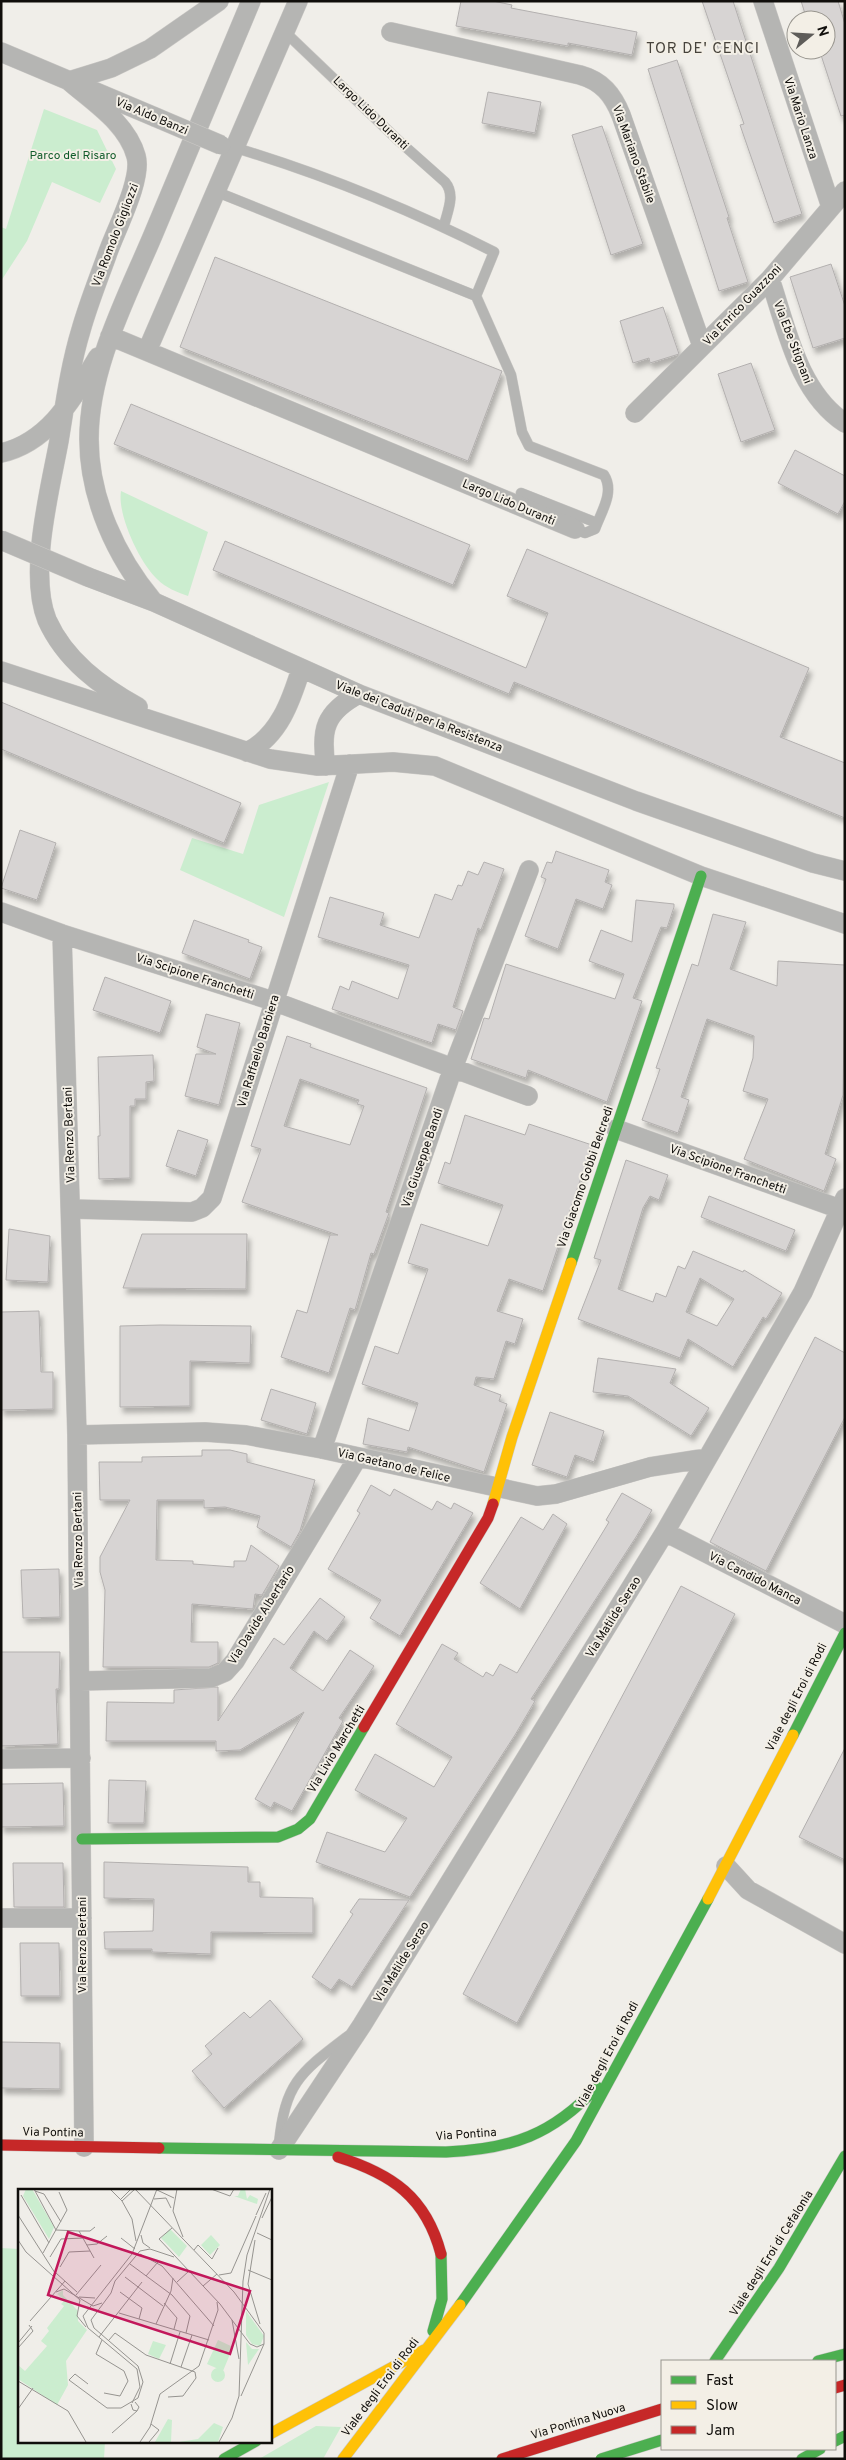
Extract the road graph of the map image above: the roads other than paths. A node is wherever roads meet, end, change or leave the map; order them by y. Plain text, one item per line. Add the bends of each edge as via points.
1 (219, 1) edge
2 (251, 1) edge
3 (298, 1) edge
4 (763, 1) edge
5 (285, 32) junction
6 (392, 32) dead end
7 (1, 52) edge
8 (69, 81) junction
9 (229, 146) junction
10 (217, 192) junction
11 (845, 192) edge
12 (831, 207) junction
13 (444, 226) junction
14 (770, 279) junction
15 (476, 296) junction
16 (110, 336) junction
17 (702, 346) junction
18 (147, 351) junction
19 (64, 412) junction
20 (635, 413) dead end
21 (845, 423) edge
22 (1, 453) edge
23 (521, 493) dead end
24 (597, 523) junction
25 (576, 529) joint
26 (1, 540) edge
27 (154, 602) junction
28 (301, 669) junction
29 (1, 671) edge
30 (358, 694) junction
31 (170, 725) junction
32 (247, 752) junction
33 (350, 764) junction
34 (326, 766) junction
35 (529, 870) dead end
36 (845, 871) edge
37 (701, 876) junction
38 (1, 912) edge
39 (845, 924) edge
40 (62, 934) junction
41 (274, 1001) junction
42 (453, 1068) junction
43 (528, 1096) dead end
44 (616, 1129) junction
45 (842, 1204) edge
46 (71, 1209) junction
47 (77, 1435) junction
48 (322, 1449) junction
49 (358, 1457) junction
50 (707, 1458) junction
51 (499, 1489) junction
52 (664, 1532) junction
53 (845, 1624) edge
54 (845, 1633) edge
55 (80, 1681) junction
56 (81, 1758) junction
57 (1, 1759) edge
58 (82, 1839) junction
59 (726, 1866) junction
60 (1, 1918) edge
61 (82, 1918) junction
62 (845, 1944) edge
63 (620, 2062) junction
64 (1, 2145) edge
65 (84, 2147) junction
66 (279, 2150) junction
67 (315, 2151) junction
68 (845, 2156) edge
69 (424, 2350) junction
70 (845, 2354) edge
71 (716, 2360) edge
72 (822, 2360) edge
73 (661, 2409) edge
74 (271, 2433) edge
75 (661, 2433) edge
76 (661, 2440) edge
77 (254, 2442) edge
78 (818, 2450) edge
79 (224, 2459) edge
80 (343, 2459) edge
81 (502, 2459) edge
82 (601, 2459) edge
83 (642, 2459) edge
84 (802, 2459) edge

1 - 8 street via 150,49 111,68
2 - 16 street
3 - 5 street
4 - 12 street, Via Mario Lanza
5 - 9 street
5 - 13 lane, Largo Lido Duranti via 450,188
6 - 17 street, Via Mariano Stabile via 580,75 604,87 621,115
7 - 8 street, Via Aldo Banzi
8 - 9 street, Via Aldo Banzi, bridge
8 - 19 street, Via Romolo Gigliozzi via 116,122 129,139 137,157 137,178 80,331
9 - 10 street
9 - 13 lane via 300,168
10 - 15 lane
10 - 18 street
11 - 12 street, Via Enrico Guazzoni
12 - 14 street, Via Enrico Guazzoni
13 - 15 lane via 494,252
14 - 17 street, Via Enrico Guazzoni
14 - 21 street, Via Ebe Stignani via 805,378 819,401
15 - 24 lane via 511,375 522,432 529,446 604,475 610,483
16 - 18 street, Largo Lido Duranti
16 - 19 street
16 - 27 street via 91,410 91,469 116,547
17 - 20 street, Via Enrico Guazzoni
18 - 25 street, Largo Lido Duranti
19 - 22 street via 29,441
19 - 31 street, Via Romolo Gigliozzi via 40,566 41,599 47,618 64,648 85,671 120,697
23 - 24 lane
24 - 25 lane, Largo Lido Duranti via 595,530 585,533
26 - 27 street, Viale dei Caduti per la Resistenza, bridge
27 - 28 street, Viale dei Caduti per la Resistenza
28 - 30 street, Viale dei Caduti per la Resistenza
28 - 32 street via 292,697 276,727
29 - 31 street
30 - 34 street via 338,708 326,724 323,741
30 - 36 street, Viale dei Caduti per la Resistenza via 636,801 813,863
31 - 32 street
32 - 34 street via 280,761
33 - 34 street
33 - 37 street via 416,762 442,768
33 - 41 street, Via Raffaello Barbiera
35 - 42 street, Via Giuseppe Bandi
37 - 39 street
37 - 44 main road, Via Giacomo Gobbi Belcredi
38 - 40 street, Via Scipione Franchetti
40 - 41 street, Via Scipione Franchetti
40 - 46 street, Via Renzo Bertani
41 - 42 street, Via Scipione Franchetti
41 - 46 street, Via Raffaello Barbiera via 214,1194 208,1204 192,1212
42 - 43 street, Via Scipione Franchetti
42 - 48 street, Via Giuseppe Bandi
44 - 45 street, Via Scipione Franchetti
44 - 51 main road, Via Giacomo Gobbi Belcredi via 512,1436
45 - 50 street, Via Matilde Serao via 803,1292
46 - 47 street, Via Renzo Bertani
47 - 48 street, Via Gaetano de Felice via 225,1433
47 - 55 street, Via Renzo Bertani
48 - 49 street, Via Gaetano de Felice
49 - 51 street, Via Gaetano de Felice
49 - 55 street, Via Davide Albertario via 225,1672 211,1678
50 - 51 street, Via Gaetano de Felice via 650,1467 551,1495 533,1496
50 - 52 street, Via Matilde Serao
51 - 58 main road, Via Livio Marchetti via 482,1529 304,1825 284,1836 272,1838
52 - 53 street, Via Candido Manca
52 - 66 street, Via Matilde Serao via 362,2025
54 - 59 main road, Viale degli Eroi di Rodi
55 - 56 street, Via Renzo Bertani
56 - 57 street
56 - 58 street, Via Renzo Bertani
58 - 61 street, Via Renzo Bertani
59 - 62 street via 748,1890
59 - 63 main road, Viale degli Eroi di Rodi
60 - 61 street
61 - 65 street, Via Renzo Bertani
63 - 67 main road, Via Pontina via 571,2112 522,2141 486,2148
63 - 69 main road, Viale degli Eroi di Rodi via 569,2152 488,2268
64 - 65 main road, Via Pontina
65 - 66 main road, Via Pontina
66 - 67 main road, Via Pontina
67 - 69 main road, Via Pontina via 362,2164 388,2176 413,2196 431,2224 440,2248 443,2291 438,2319
68 - 71 main road, Viale degli Eroi di Cefalonia via 779,2268
69 - 74 main road
69 - 80 main road, Viale degli Eroi di Rodi
70 - 72 main road
73 - 81 main road, Via Pontina Nuova
75 - 83 main road
76 - 82 main road, bridge
77 - 79 main road
78 - 84 main road

